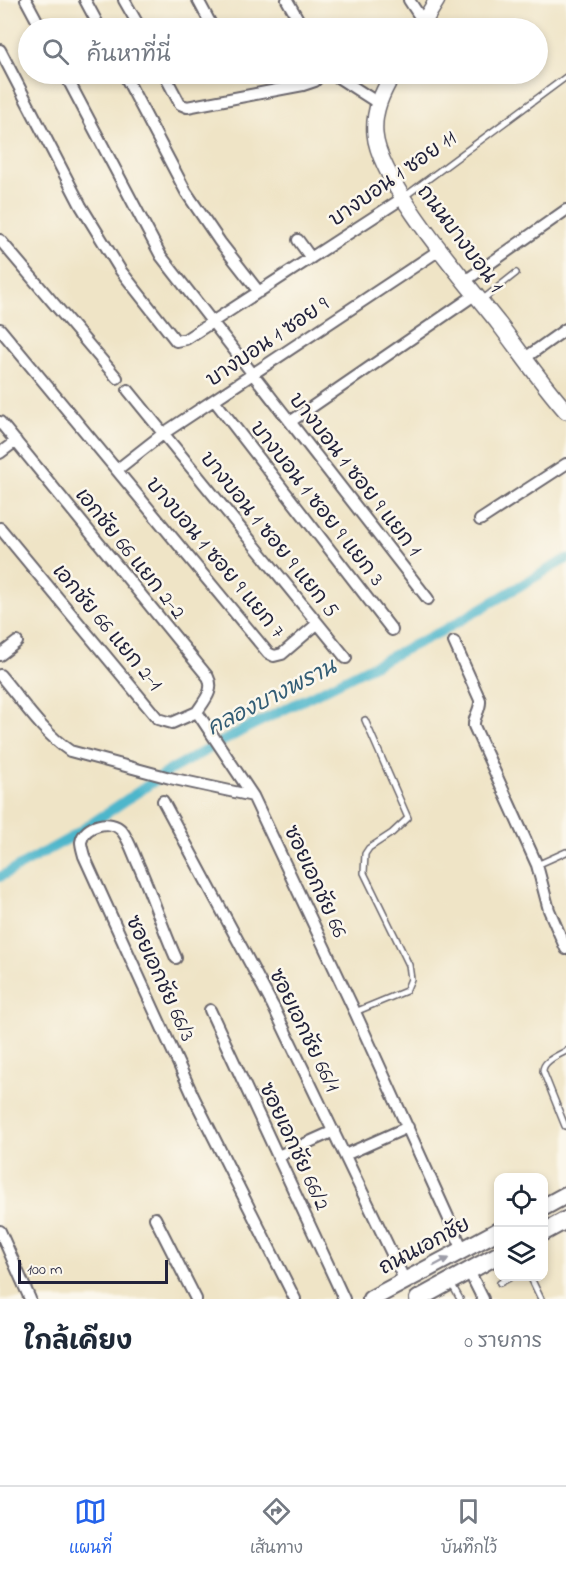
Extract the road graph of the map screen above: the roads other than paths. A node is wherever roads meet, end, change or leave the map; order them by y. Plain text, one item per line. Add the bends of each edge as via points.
1 (26, 0) edge
2 (86, 0) edge
3 (124, 0) edge
4 (198, 0) edge
5 (287, 0) edge
6 (409, 0) edge
7 (437, 0) edge
8 (36, 18) edge
9 (95, 18) edge
10 (134, 18) edge
11 (208, 18) edge
12 (297, 18) edge
13 (418, 18) edge
14 (427, 18) edge
15 (0, 50) edge
16 (566, 77) edge
17 (70, 84) edge
18 (129, 84) edge
19 (169, 84) edge
20 (308, 84) edge
21 (349, 84) edge
22 (388, 84) edge
23 (378, 103) junction
24 (403, 198) junction
25 (566, 210) edge
26 (0, 240) edge
27 (298, 240) dead end
28 (441, 249) junction
29 (311, 258) junction
30 (516, 273) dead end
31 (465, 281) junction
32 (259, 292) junction
33 (478, 297) junction
34 (214, 321) junction
35 (0, 329) edge
36 (566, 329) edge
37 (525, 358) junction
38 (253, 373) junction
39 (117, 378) dead end
40 (128, 390) dead end
41 (214, 400) junction
42 (564, 406) edge
43 (0, 422) edge
44 (290, 422) junction
45 (164, 433) junction
46 (16, 441) junction
47 (0, 453) edge
48 (566, 464) edge
49 (118, 469) junction
50 (480, 520) dead end
51 (0, 528) edge
52 (428, 599) dead end
53 (317, 624) junction
54 (392, 630) dead end
55 (17, 642) dead end
56 (454, 642) dead end
57 (0, 655) edge
58 (346, 658) dead end
59 (0, 675) edge
60 (197, 712) junction
61 (365, 720) dead end
62 (253, 796) junction
63 (163, 801) dead end
64 (566, 852) edge
65 (537, 865) junction
66 (566, 949) edge
67 (176, 958) dead end
68 (210, 1011) dead end
69 (355, 1012) junction
70 (566, 1052) edge
71 (565, 1126) edge
72 (408, 1127) junction
73 (334, 1131) junction
74 (345, 1155) junction
75 (278, 1156) junction
76 (566, 1195) edge
77 (548, 1204) edge
78 (156, 1218) dead end
79 (566, 1220) edge
80 (548, 1229) edge
81 (0, 1231) edge
82 (494, 1233) edge
83 (463, 1250) junction
84 (494, 1258) edge
85 (469, 1271) junction
86 (405, 1281) junction
87 (451, 1281) junction
88 (504, 1281) edge
89 (533, 1281) edge
90 (500, 1283) dead end
91 (30, 1299) edge
92 (195, 1299) edge
93 (295, 1299) edge
94 (344, 1299) edge
95 (371, 1299) edge
96 (418, 1299) edge
97 (460, 1299) edge
98 (483, 1299) edge
99 (542, 1299) edge

1 - 8 street
2 - 9 street
3 - 10 street
4 - 11 street
5 - 12 street
6 - 13 street
7 - 14 main road
15 - 34 street, บางบอน 1 ซอย 11 via 81,206 121,272 176,341
16 - 24 lane, บางบอน 1 ซอย 11
17 - 34 street, บางบอน 1 ซอย 9 แยก 1 via 161,256
18 - 32 street via 186,192
19 - 20 street via 180,105 187,107
21 - 23 street
22 - 23 main road, ถนนบางบอน 1
23 - 24 main road, ถนนบางบอน 1 via 375,135 381,157
24 - 28 main road, ถนนบางบอน 1
24 - 29 street, บางบอน 1 ซอย 11
25 - 31 street
26 - 39 street
27 - 29 street
28 - 31 main road, ถนนบางบอน 1
28 - 38 street, บางบอน 1 ซอย 9
29 - 32 street, บางบอน 1 ซอย 11
30 - 33 lane
31 - 33 main road, ถนนบางบอน 1
32 - 34 street, บางบอน 1 ซอย 11
33 - 37 main road, ถนนบางบอน 1
33 - 44 street
34 - 38 street, บางบอน 1 ซอย 9 แยก 1
35 - 49 street, บางบอน 1 ซอย 9 แยก 7
36 - 37 street
37 - 42 main road, ถนนบางบอน 1
38 - 41 street, บางบอน 1 ซอย 9
38 - 44 street, บางบอน 1 ซอย 9 แยก 1
40 - 45 street, บางบอน 1 ซอย 9 แยก 5
41 - 45 street, บางบอน 1 ซอย 9
41 - 54 street, บางบอน 1 ซอย 9 แยก 3
43 - 46 street, เอกชัย 66 แยก 2-2
44 - 52 street, บางบอน 1 ซอย 9 แยก 1
45 - 49 street, บางบอน 1 ซอย 9
45 - 53 street, บางบอน 1 ซอย 9 แยก 5
46 - 47 street
46 - 60 street, เอกชัย 66 แยก 2-2 via 208,677 211,686
48 - 50 street
49 - 53 street, บางบอน 1 ซอย 9 แยก 7 via 268,653 282,654
51 - 60 street, เอกชัย 66 แยก 2-1 via 158,719 172,723
53 - 58 street, บางบอน 1 ซอย 9 แยก 5
55 - 57 street
56 - 65 street via 480,700 474,726
59 - 62 street via 45,729 70,751
60 - 62 street, ซอยเอกชัย 66
61 - 69 lane via 408,818 369,848 364,873 409,965 411,979 406,990
62 - 69 street, ซอยเอกชัย 66
63 - 73 street, ซอยเอกชัย 66/1 via 273,1006
64 - 65 lane
65 - 66 street via 549,910
67 - 93 street, ซอยเอกชัย 66/3 via 127,838 115,825 98,825 82,839 84,856 194,1098
68 - 75 street, ซอยเอกชัย 66/2
69 - 72 street, ซอยเอกชัย 66
70 - 71 lane via 543,1067
72 - 74 street
72 - 83 street, ซอยเอกชัย 66
73 - 74 street, ซอยเอกชัย 66/1
73 - 75 street
74 - 86 street, ซอยเอกชัย 66/1
75 - 94 street, ซอยเอกชัย 66/2
76 - 77 main road
78 - 92 street
79 - 80 main road
81 - 91 street
82 - 83 main road, ถนนเอกชัย
86 -> 83 main road, ถนนเอกชัย
84 - 85 main road
85 - 87 main road
85 - 98 street
86 - 95 main road, ถนนเอกชัย
87 - 96 main road
87 - 97 lane
88 - 90 lane
89 - 99 lane

